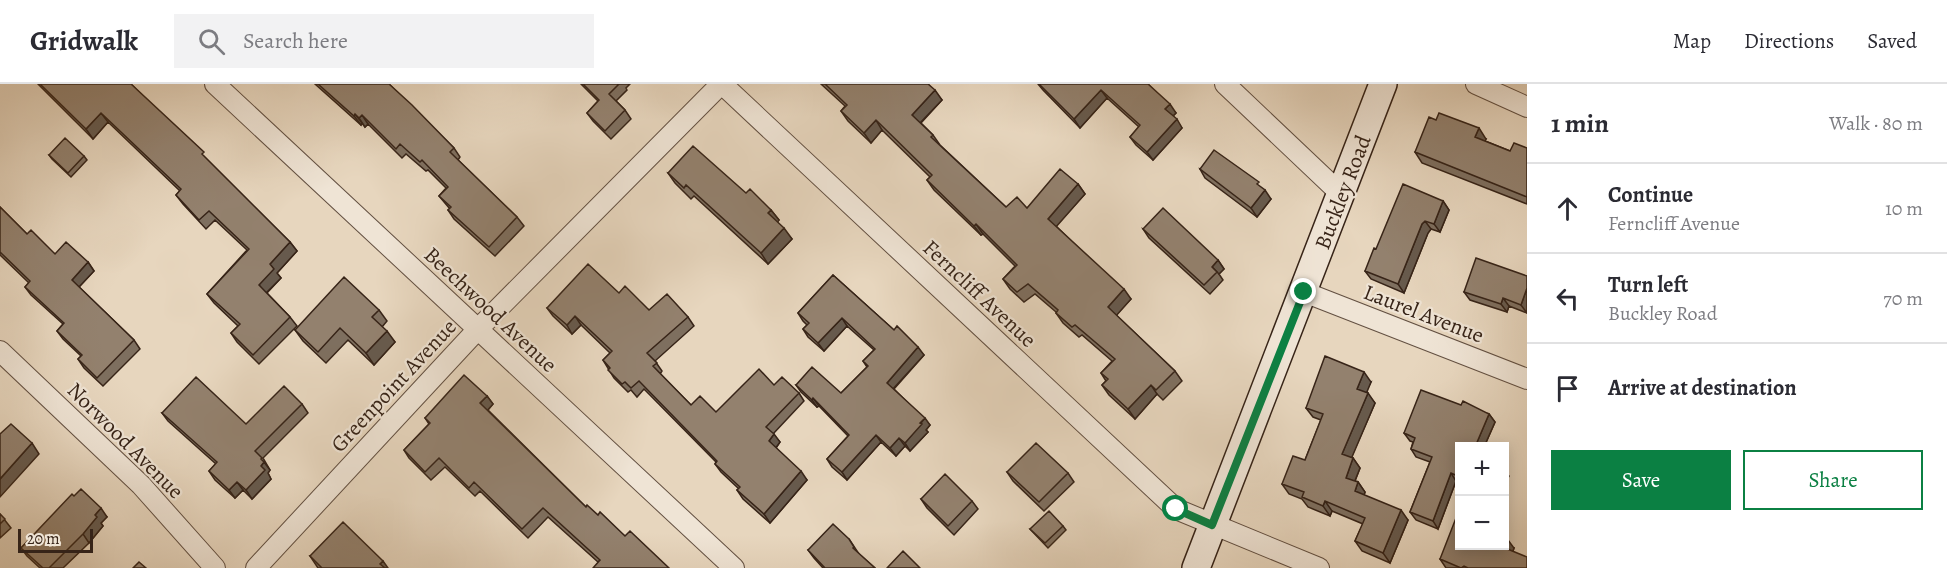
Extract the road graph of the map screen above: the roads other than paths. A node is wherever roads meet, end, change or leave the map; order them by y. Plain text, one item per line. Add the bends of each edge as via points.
1 (215, 84) edge
2 (722, 84) edge
3 (1225, 84) edge
4 (1383, 84) edge
5 (1476, 84) edge
6 (1527, 107) edge
7 (1341, 194) junction
8 (1304, 292) junction
9 (478, 329) junction
10 (0, 351) edge
11 (1527, 379) edge
12 (1212, 525) junction
13 (215, 568) edge
14 (256, 568) edge
15 (734, 568) edge
16 (1196, 568) edge
17 (1319, 568) edge

1 - 9 street, Beechwood Avenue
2 - 9 street, Greenpoint Avenue
2 - 12 street, Ferncliff Avenue via 1176,509
3 - 7 street
4 - 7 street, Buckley Road
5 - 6 street
7 - 8 street, Buckley Road
8 - 11 street, Laurel Avenue
8 - 12 street, Buckley Road
9 - 14 street, Greenpoint Avenue
9 - 15 street, Beechwood Avenue
10 - 13 street, Norwood Avenue via 141,485
12 - 16 street, Buckley Road
12 - 17 street, Ferncliff Avenue

